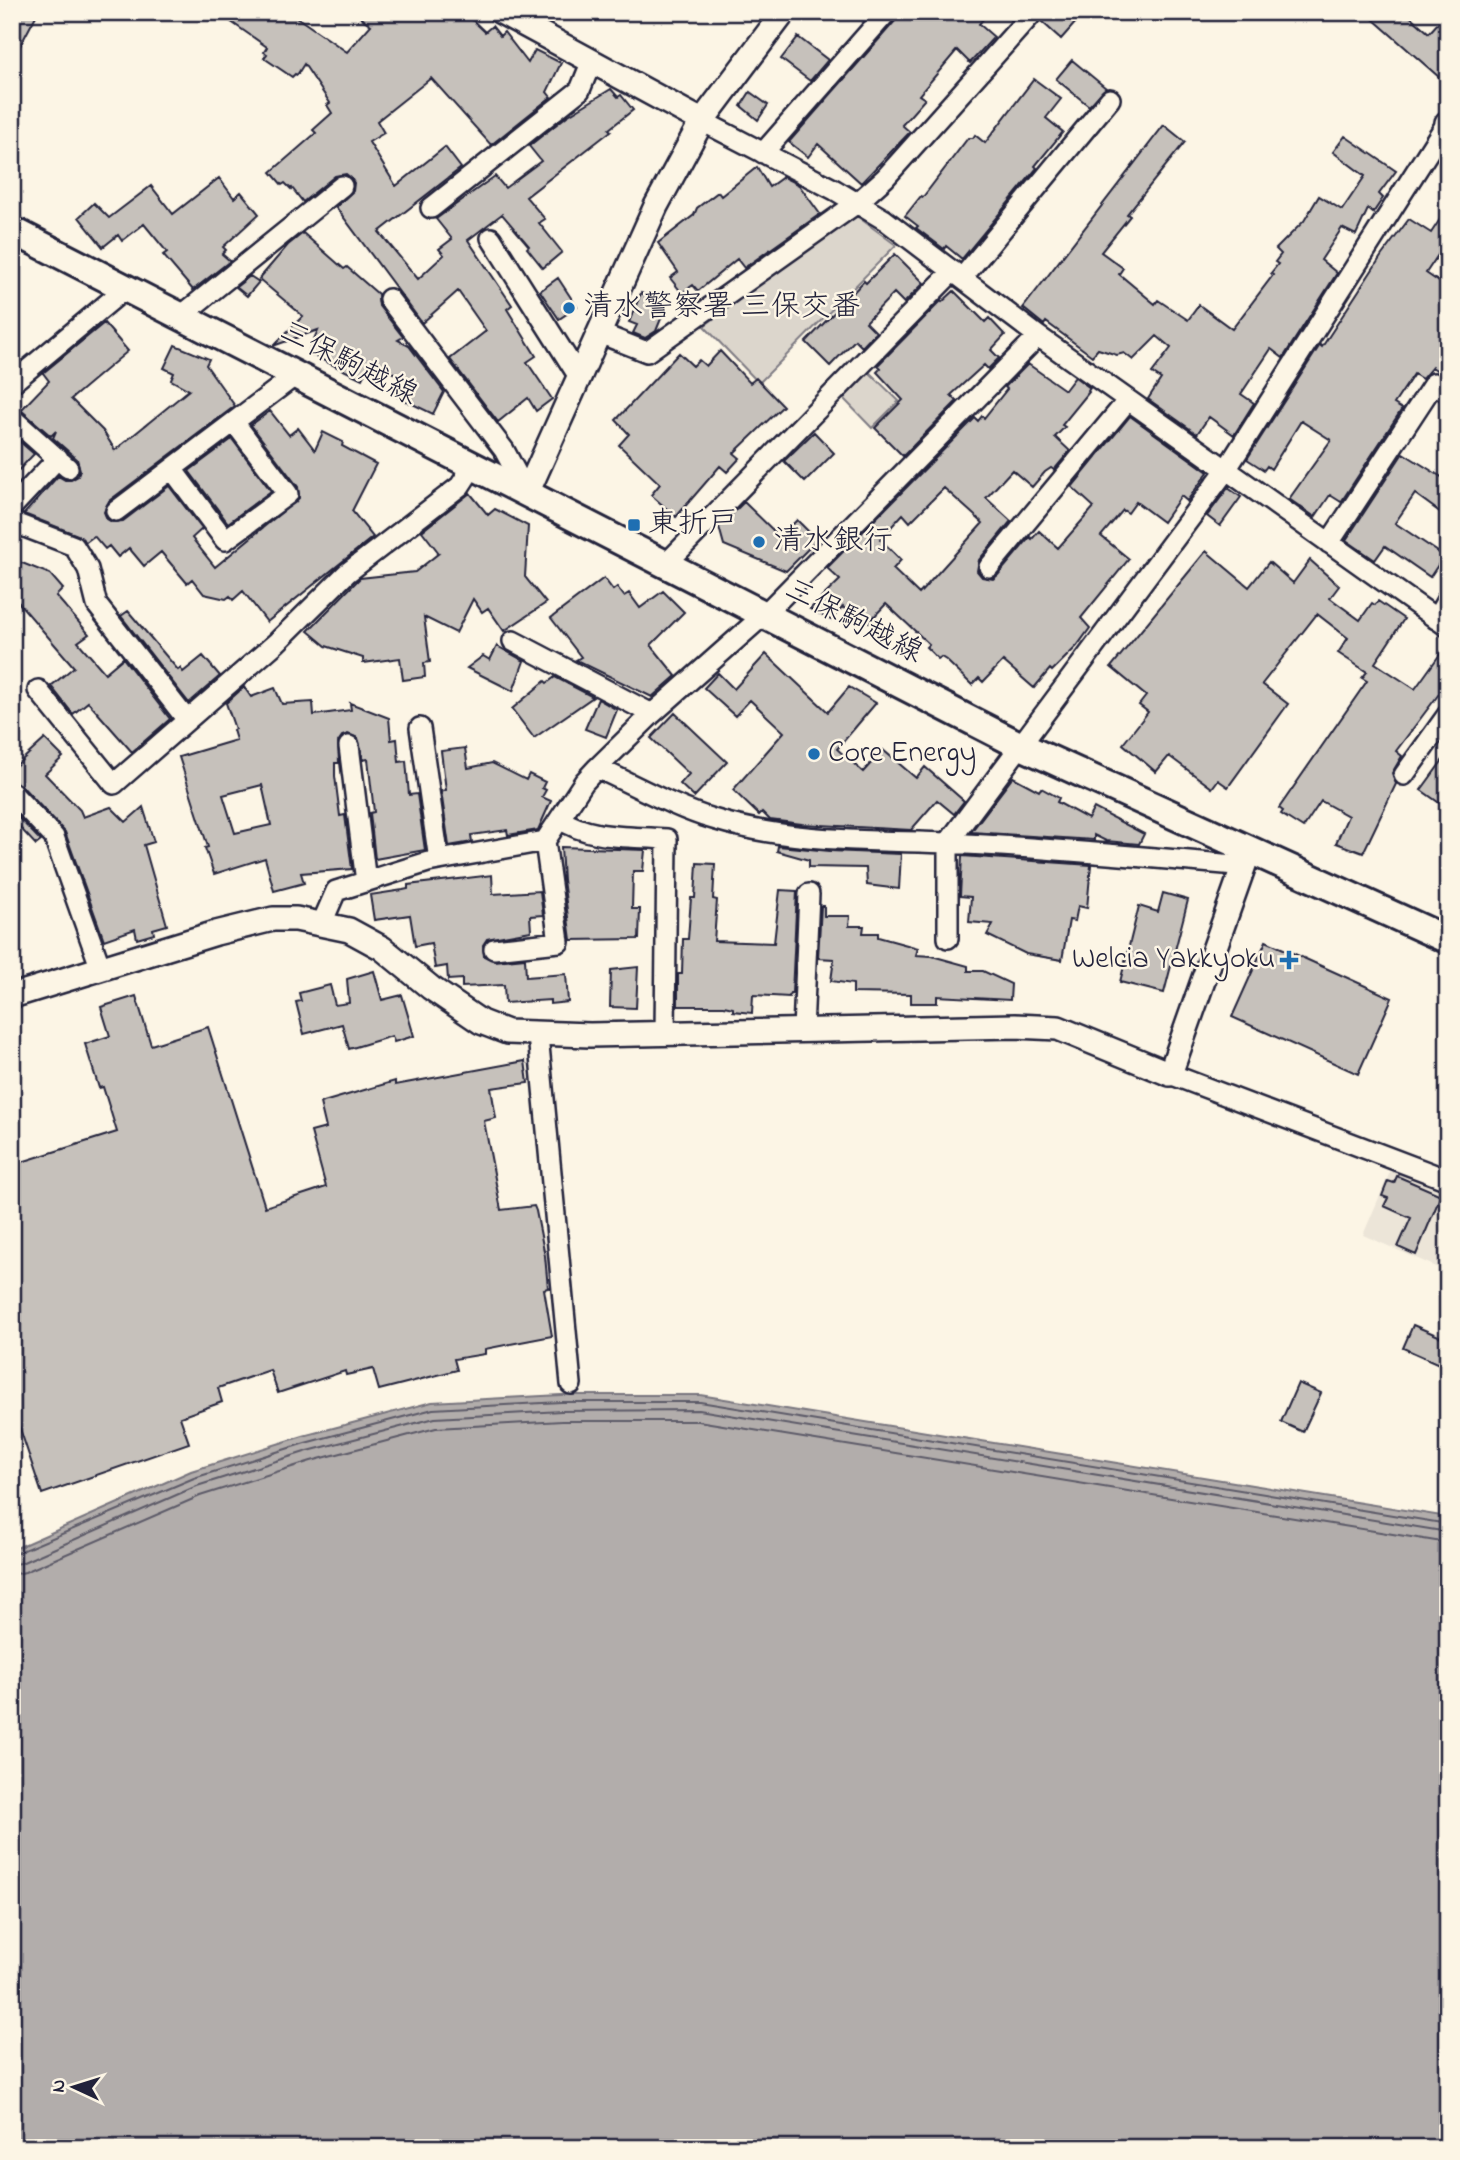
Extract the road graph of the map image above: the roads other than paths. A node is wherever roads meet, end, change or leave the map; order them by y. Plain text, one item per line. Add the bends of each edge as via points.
1 (500, 12) edge
2 (784, 12) edge
3 (887, 12) edge
4 (1030, 16) dead end
5 (592, 63) junction
6 (1110, 99) dead end
7 (702, 121) junction
8 (1447, 123) edge
9 (763, 153) junction
10 (342, 186) dead end
11 (857, 203) junction
12 (431, 208) dead end
13 (12, 230) edge
14 (491, 238) dead end
15 (958, 275) junction
16 (126, 288) junction
17 (389, 299) dead end
18 (181, 316) junction
19 (599, 332) junction
20 (1038, 336) junction
21 (296, 374) junction
22 (579, 377) junction
23 (12, 383) edge
24 (1448, 393) edge
25 (1128, 400) junction
26 (12, 418) edge
27 (234, 422) junction
28 (473, 466) junction
29 (172, 469) junction
30 (1226, 470) junction
31 (527, 493) junction
32 (12, 507) edge
33 (116, 511) dead end
34 (12, 522) edge
35 (1329, 543) junction
36 (666, 564) junction
37 (989, 568) dead end
38 (1448, 598) edge
39 (765, 614) junction
40 (1442, 623) edge
41 (513, 641) dead end
42 (38, 690) dead end
43 (652, 714) junction
44 (1448, 715) edge
45 (187, 720) junction
46 (420, 728) dead end
47 (1019, 745) junction
48 (349, 746) dead end
49 (597, 768) junction
50 (1404, 775) dead end
51 (12, 793) edge
52 (560, 819) junction
53 (545, 841) junction
54 (948, 843) junction
55 (1247, 859) junction
56 (439, 860) junction
57 (366, 882) junction
58 (809, 894) dead end
59 (322, 923) junction
60 (948, 938) dead end
61 (1448, 940) edge
62 (494, 949) dead end
63 (102, 969) junction
64 (12, 996) edge
65 (803, 1030) junction
66 (665, 1034) junction
67 (538, 1035) junction
68 (1170, 1073) junction
69 (1448, 1180) edge
70 (571, 1384) dead end

1 - 5 street
2 - 7 street
3 - 9 street
4 - 11 street via 886,178
5 - 7 street
5 - 12 street via 580,90
6 - 15 street
7 - 9 street
7 - 19 street via 656,206
8 - 30 street
9 - 11 street
10 - 18 street
11 - 15 street
11 - 19 street via 647,352
13 - 16 main road, 三保駒越線
14 - 22 street
15 - 20 street
15 - 36 street
16 - 18 main road, 三保駒越線
16 - 23 street
17 - 31 street via 504,450
18 - 21 main road, 三保駒越線
19 - 22 street
20 - 25 street
20 - 39 street
21 - 27 street
21 - 28 main road, 三保駒越線
22 - 31 street
24 - 35 street via 1434,383
25 - 30 street
25 - 37 street
26 - 32 street via 63,463
27 - 29 street
27 - 29 street via 288,494 225,540
28 - 31 main road, 三保駒越線
28 - 45 street via 460,486 346,573
29 - 33 street
30 - 35 street
30 - 47 street
31 - 36 main road, 三保駒越線
34 - 45 street via 74,546 88,569 97,605
35 - 40 street
36 - 39 main road, 三保駒越線
38 - 40 street
39 - 43 street
39 - 47 main road, 三保駒越線
41 - 43 street
42 - 45 street via 114,784
43 - 49 street
44 - 50 street
46 - 56 street
47 - 54 street
47 - 55 main road, 三保駒越線
48 - 57 street
49 - 52 street
49 - 54 street via 712,819 774,834
51 - 63 street via 54,837
52 - 53 street
52 - 66 street via 596,833 667,839
53 - 56 street
53 - 62 street via 559,942
54 - 55 street
54 - 60 street
55 - 61 main road, 三保駒越線
55 - 68 street
56 - 57 street
57 - 59 street via 336,891
58 - 65 street
59 - 63 street via 273,919
59 - 67 street via 349,930 382,948 481,1022 507,1032
63 - 64 street
65 - 66 street
65 - 68 street via 1058,1028
66 - 67 street
67 - 70 street
68 - 69 street

